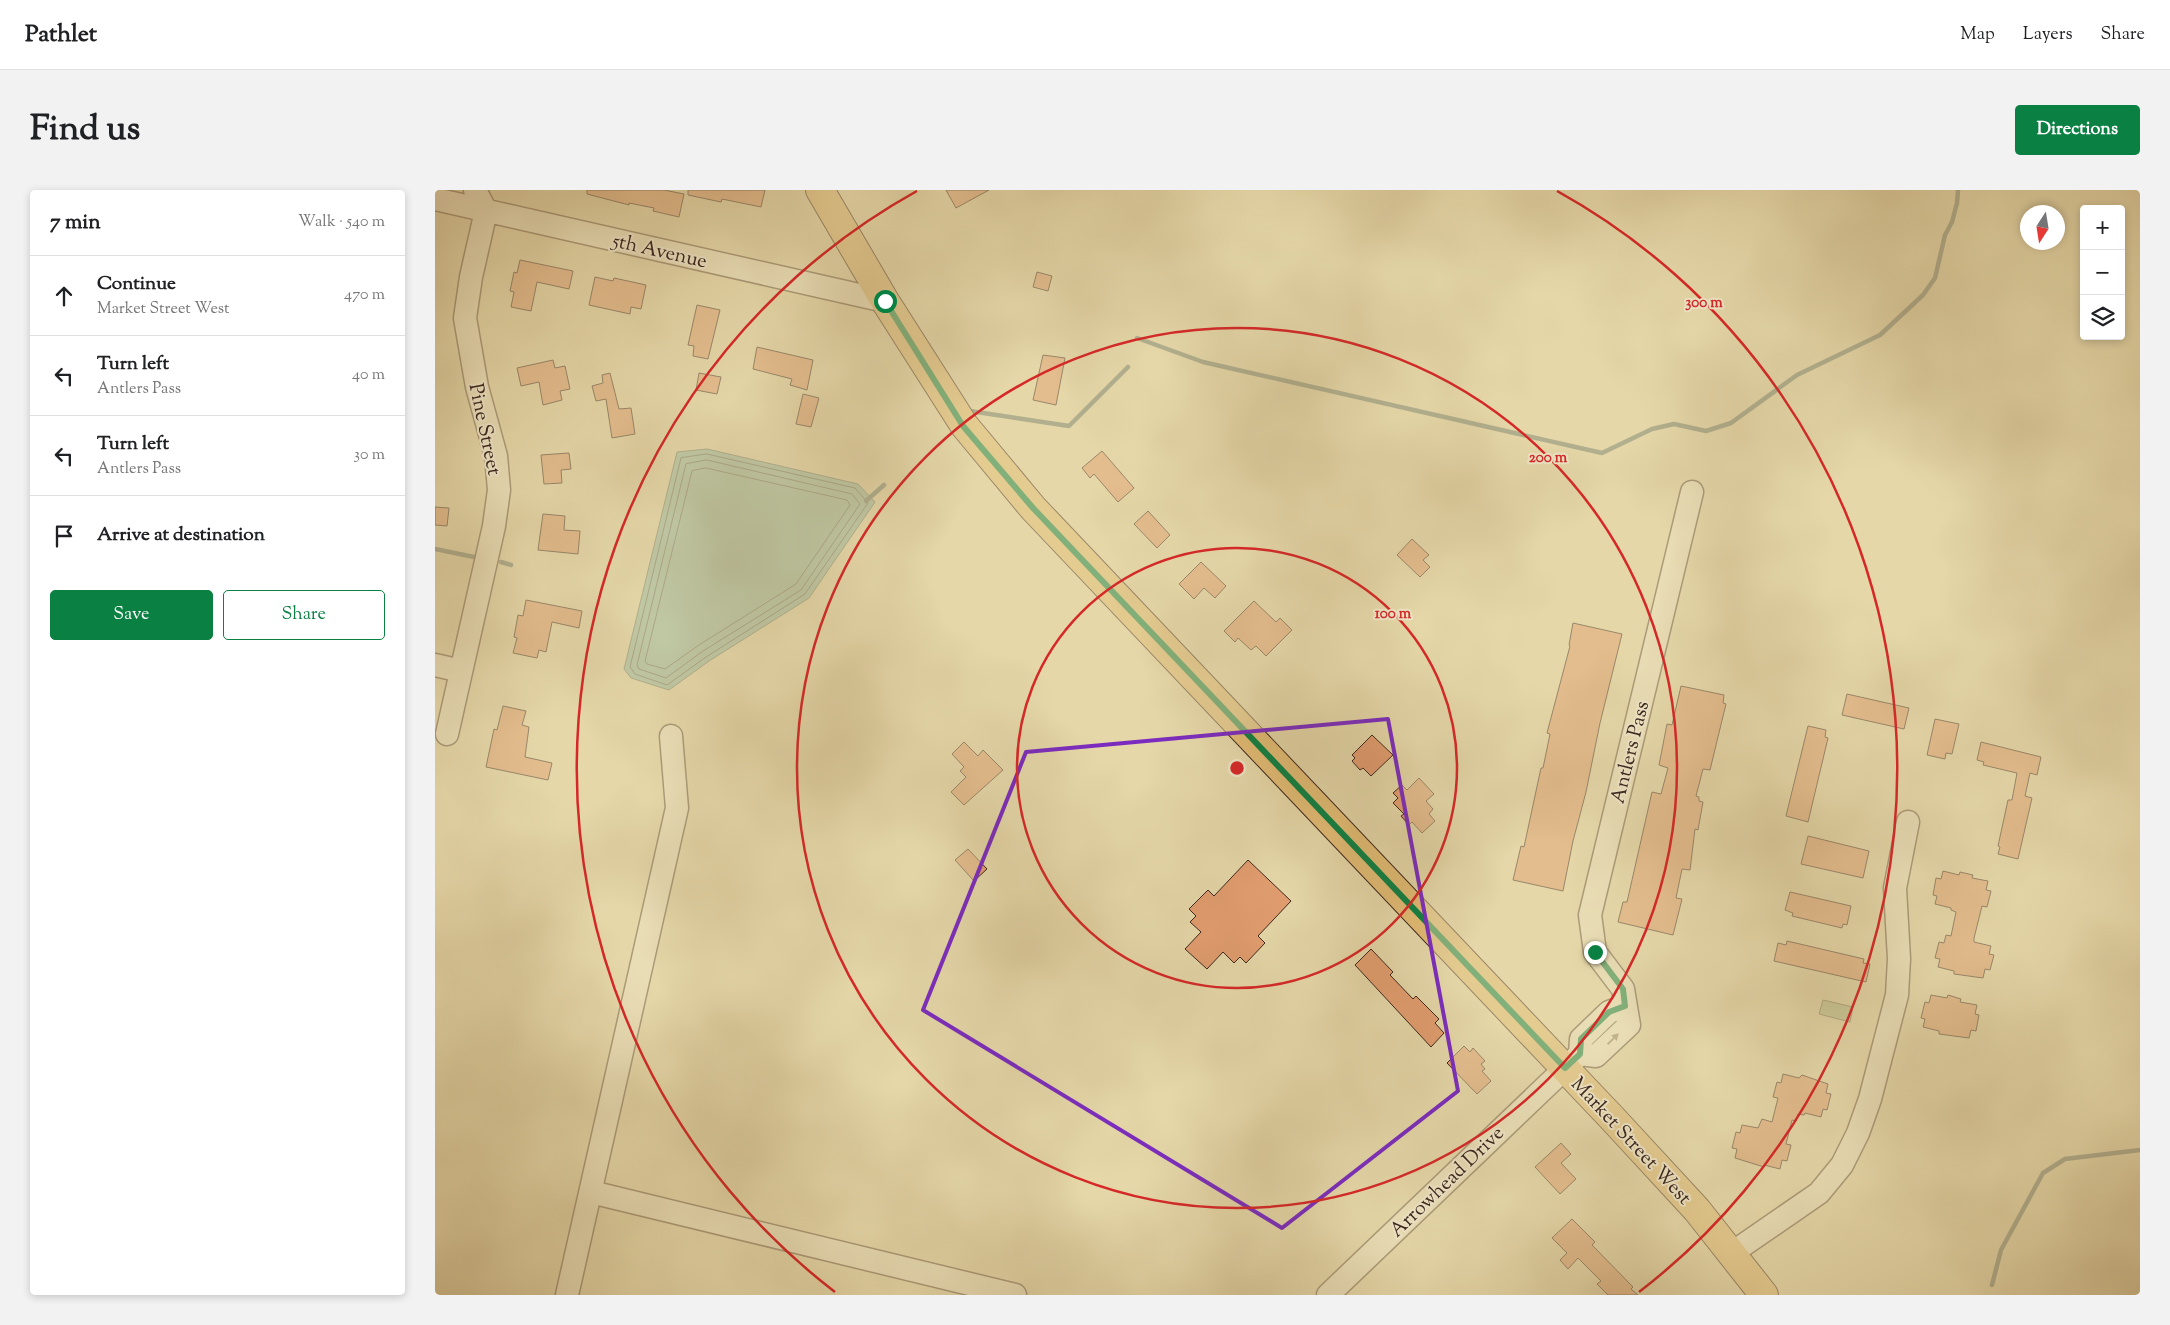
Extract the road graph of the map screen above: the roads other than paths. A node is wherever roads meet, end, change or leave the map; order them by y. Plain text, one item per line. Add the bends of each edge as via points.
1 (475, 190) edge
2 (820, 190) edge
3 (435, 199) edge
4 (486, 211) junction
5 (885, 301) junction
6 (1692, 492) dead end
7 (435, 665) edge
8 (461, 672) junction
9 (447, 734) dead end
10 (671, 736) dead end
11 (1908, 822) dead end
12 (1572, 1061) junction
13 (591, 1192) junction
14 (1733, 1254) junction
15 (567, 1295) edge
16 (1015, 1295) edge
17 (1328, 1295) edge
18 (1764, 1295) edge

1 - 4 street
2 - 5 main road, Market Street West
3 - 4 street, 5th Avenue
4 - 5 street, 5th Avenue
4 - 8 street, Pine Street via 465,318 477,387 495,456 499,490
5 - 12 main road, Market Street West via 963,426 1033,508
6 - 12 street, Antlers Pass via 1590,915 1595,952 1623,989 1625,1006 1609,1012 1581,1039
7 - 8 street
8 - 9 street, Pine Street
10 - 13 street via 677,808
11 - 14 street via 1895,888 1899,959 1897,995 1858,1133 1842,1165 1819,1193
12 - 14 main road, Market Street West
12 - 17 street, Arrowhead Drive
13 - 15 street
13 - 16 street
14 - 18 main road, Market Street West

